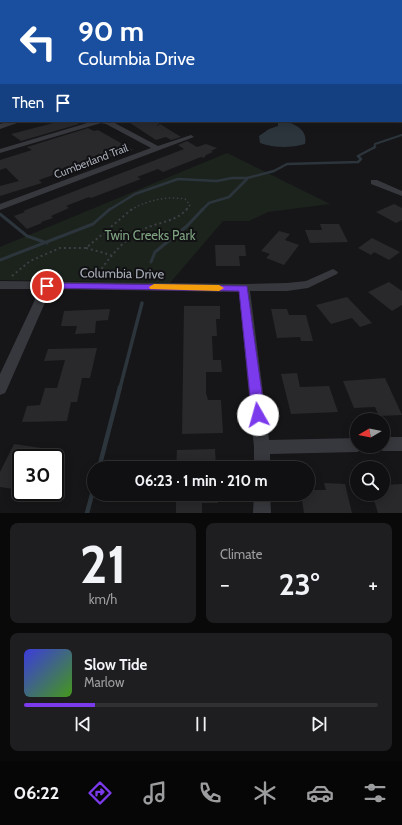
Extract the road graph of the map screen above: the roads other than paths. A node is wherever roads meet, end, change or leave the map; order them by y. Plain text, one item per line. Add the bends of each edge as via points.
1 (16, 122) edge
2 (98, 122) edge
3 (108, 122) edge
4 (0, 127) edge
5 (191, 137) dead end
6 (157, 148) junction
7 (0, 152) edge
8 (374, 182) dead end
9 (402, 194) edge
10 (0, 207) edge
11 (333, 272) dead end
12 (1, 285) edge
13 (47, 286) junction
14 (244, 288) junction
15 (0, 389) edge
16 (390, 444) edge
17 (402, 444) edge
18 (350, 445) edge
19 (262, 447) junction
20 (262, 461) edge
21 (262, 501) edge
22 (262, 513) edge

1 - 4 street
2 - 7 street
3 - 6 street
5 - 6 street, Cumberland Trail
6 - 10 street, Cumberland Trail
8 - 9 street
11 - 14 street, Columbia Drive via 303,285
12 - 13 street, Columbia Drive
13 - 14 street, Columbia Drive
13 - 15 street
14 - 19 street
16 - 17 street
18 - 19 street
19 - 20 street
21 - 22 street

